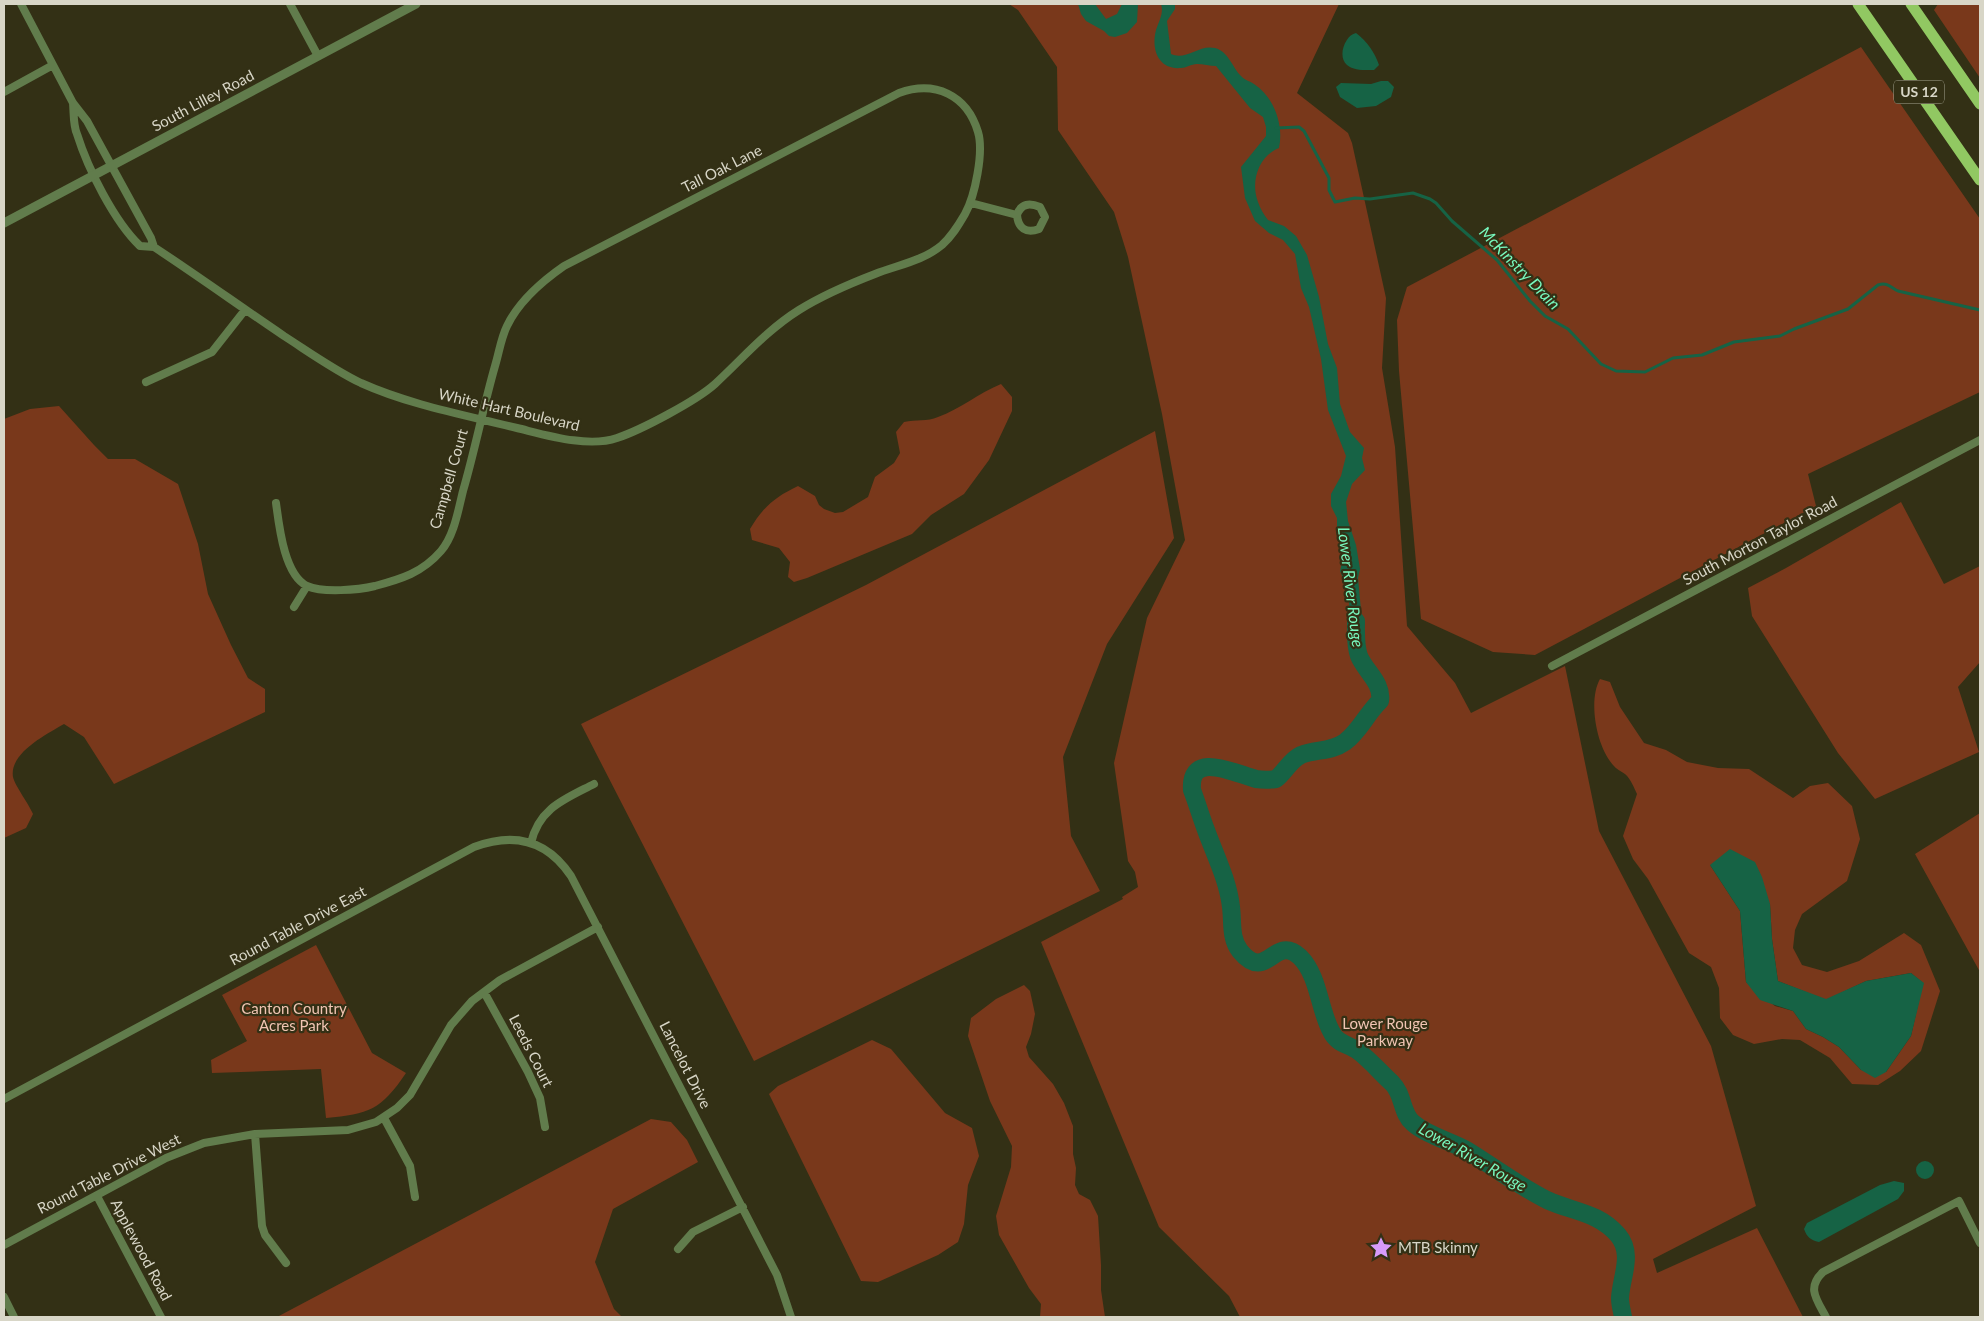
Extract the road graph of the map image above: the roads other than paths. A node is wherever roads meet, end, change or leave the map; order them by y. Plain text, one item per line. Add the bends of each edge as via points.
1 (21, 4) edge
2 (290, 4) edge
3 (416, 4) edge
4 (1858, 4) edge
5 (1911, 4) edge
6 (318, 56) junction
7 (53, 65) junction
8 (4, 92) edge
9 (73, 103) junction
10 (1980, 104) edge
11 (111, 167) junction
12 (94, 176) junction
13 (1980, 180) edge
14 (971, 203) junction
15 (1017, 215) dead end
16 (4, 223) edge
17 (154, 247) junction
18 (245, 310) junction
19 (146, 382) dead end
20 (480, 419) junction
21 (1980, 440) edge
22 (276, 503) dead end
23 (307, 586) junction
24 (294, 607) dead end
25 (1552, 666) dead end
26 (594, 784) dead end
27 (531, 843) junction
28 (598, 928) junction
29 (484, 992) junction
30 (4, 1099) edge
31 (384, 1118) junction
32 (545, 1127) dead end
33 (255, 1134) junction
34 (96, 1196) junction
35 (415, 1197) dead end
36 (743, 1207) junction
37 (1980, 1243) edge
38 (4, 1245) edge
39 (678, 1249) dead end
40 (286, 1263) dead end
41 (4, 1297) edge
42 (14, 1317) edge
43 (160, 1317) edge
44 (791, 1317) edge
45 (1826, 1317) edge

1 - 7 street
2 - 6 street
3 - 6 street, South Lilley Road
4 - 13 main road, US 12
5 - 10 main road, US 12
6 - 11 street, South Lilley Road
7 - 8 street
7 - 9 street
9 - 11 street via 87,120
9 - 12 street, White Hart Boulevard via 77,134
11 - 12 street, South Lilley Road
11 - 17 street
12 - 16 street, South Lilley Road
12 - 17 street, White Hart Boulevard via 128,234 140,246
14 - 15 street
14 - 20 street, White Hart Boulevard via 954,233 941,246 919,260 877,274 805,306 765,335 713,386 616,439 593,442
14 - 20 street, Tall Oak Lane via 979,158 979,134 970,113 956,97 946,92 922,87 899,93 548,277 528,295 507,326
17 - 18 street, White Hart Boulevard
18 - 19 street via 212,352
18 - 20 street, White Hart Boulevard via 361,383 431,407
20 - 23 street, Campbell Court via 454,526 441,551 415,573 401,579 365,588 336,590
21 - 25 street, South Morton Taylor Road
22 - 23 street via 292,572
23 - 24 street
26 - 27 street via 548,810 537,824
27 - 28 street, Lancelot Drive via 551,853 565,867
27 - 30 street, Round Table Drive East via 502,840 474,848
28 - 29 street, Round Table Drive West via 500,980
28 - 36 street, Lancelot Drive
29 - 31 street, Round Table Drive West via 451,1025 410,1095
29 - 32 street, Leeds Court via 536,1089
31 - 33 street, Round Table Drive West via 348,1130
31 - 35 street via 410,1166
33 - 34 street, Round Table Drive West via 222,1138 190,1148
33 - 40 street via 260,1218 265,1234
34 - 38 street, Round Table Drive West
34 - 43 street, Applewood Road
36 - 39 street via 693,1232
36 - 44 street, Lancelot Drive via 777,1275
37 - 45 street via 1959,1200 1823,1272 1813,1286
41 - 42 street

